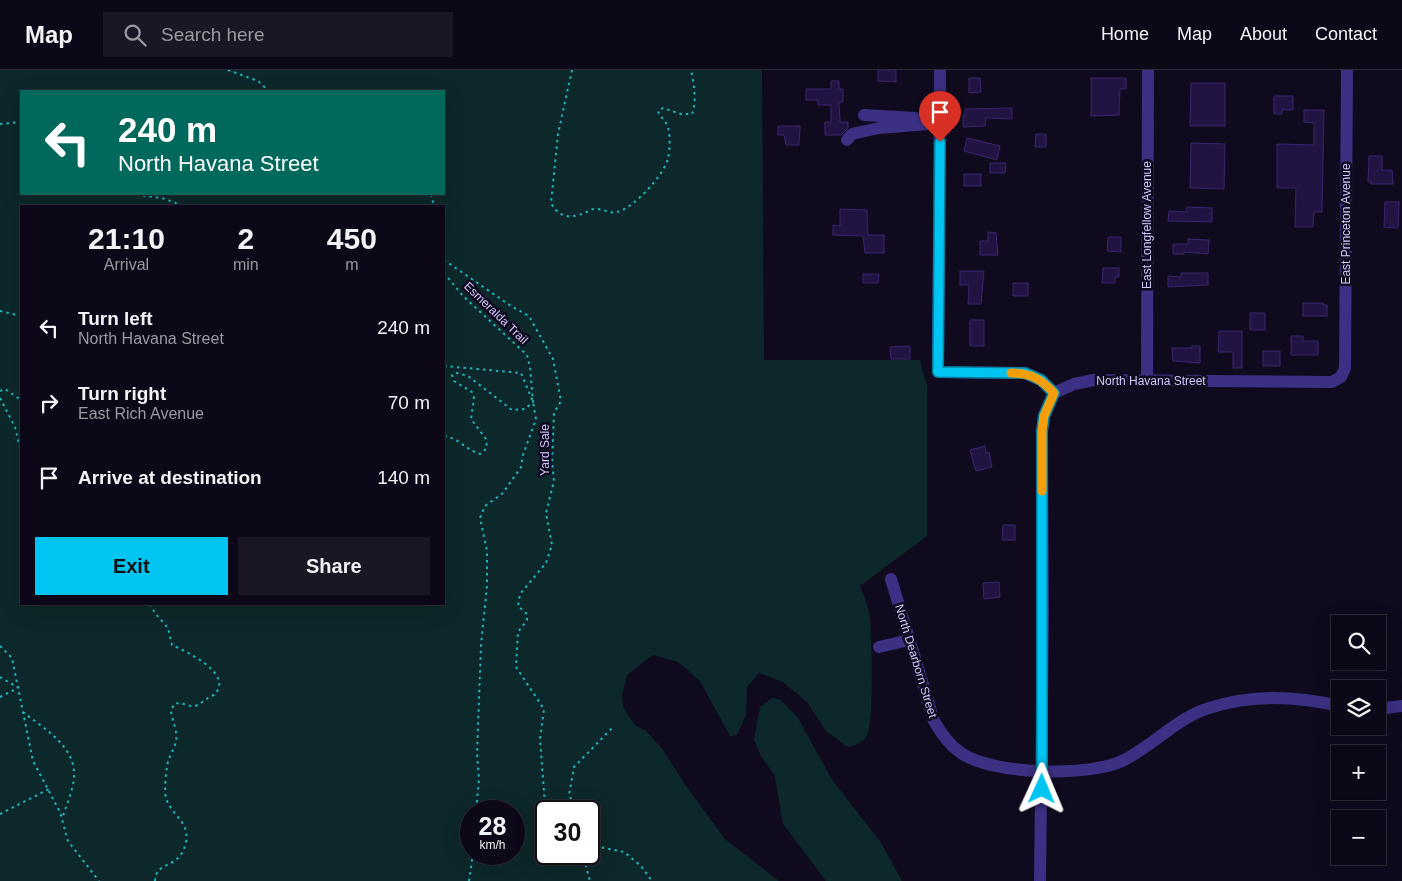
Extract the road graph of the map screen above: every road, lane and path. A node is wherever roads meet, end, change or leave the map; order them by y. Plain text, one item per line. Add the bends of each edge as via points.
1 (228, 70) edge
2 (572, 70) edge
3 (691, 70) edge
4 (940, 70) edge
5 (1148, 70) edge
6 (1347, 70) edge
7 (268, 90) edge
8 (864, 115) dead end
9 (940, 121) junction
10 (20, 122) edge
11 (0, 124) edge
12 (847, 140) dead end
13 (138, 195) edge
14 (181, 205) edge
15 (445, 261) edge
16 (445, 274) edge
17 (0, 311) edge
18 (20, 316) edge
19 (445, 366) edge
20 (1341, 377) joint
21 (1147, 380) junction
22 (0, 391) edge
23 (1054, 393) junction
24 (0, 398) edge
25 (20, 399) edge
26 (532, 402) junction
27 (445, 436) edge
28 (20, 448) edge
29 (891, 579) dead end
30 (150, 605) edge
31 (909, 640) junction
32 (0, 646) edge
33 (878, 647) dead end
34 (0, 677) edge
35 (18, 688) junction
36 (0, 697) edge
37 (1331, 704) edge
38 (1402, 706) edge
39 (1386, 708) edge
40 (23, 712) junction
41 (614, 726) dead end
42 (1042, 770) junction
43 (48, 790) junction
44 (477, 800) edge
45 (545, 800) edge
46 (571, 800) edge
47 (0, 814) edge
48 (62, 820) junction
49 (600, 847) edge
50 (471, 865) edge
51 (585, 865) edge
52 (99, 881) edge
53 (156, 881) edge
54 (469, 881) edge
55 (590, 881) edge
56 (652, 881) edge
57 (1040, 881) edge

1 - 7 path via 258,81
2 - 3 path via 558,134 551,203 556,211 567,217 594,209 615,213 639,200 668,158 669,132 658,111 663,108 692,114 695,108
4 - 9 street
5 - 21 street, East Longfellow Avenue
6 - 20 street, East Princeton Avenue via 1344,368
8 - 9 street
9 - 12 street via 879,128 852,134
9 - 23 street via 938,372 1025,373 1041,380
10 - 11 path
13 - 14 path
15 - 45 path, Yard Sale via 529,316 553,359 561,400 554,413 554,482 546,513 552,545 546,563 520,594 518,606 527,614 527,620 518,632 516,667 544,709 540,739
16 - 26 path, Esmeralda Trail via 463,296 527,355
17 - 18 path
19 - 26 path via 521,373
20 - 21 street, North Havana Street via 1332,382
21 - 23 street, North Havana Street via 1094,380
22 - 25 path via 5,389
23 - 42 street via 1044,416 1042,431
24 - 28 path via 15,427
26 - 27 path via 525,409 512,410 468,376 457,373 452,375 454,381 472,392 471,418 486,439 487,448 480,454 472,452 454,437
26 - 44 path, Esmeralda Trail via 536,419 521,467 504,493 485,506 480,518 487,551 487,586 481,645
29 - 31 street, North Dearborn Street
30 - 53 path via 154,614 168,628 172,645 193,656 220,679 214,695 198,705 183,702 172,706 176,743 168,762 166,798 187,833 184,850 178,860 160,868 156,872
31 - 33 street
31 - 42 street, North Dearborn Street via 934,721 946,741 979,762
32 - 35 path via 12,658
34 - 35 path
35 - 36 path
35 - 40 path
37 - 42 street, North Dearborn Street via 1291,697 1235,701 1207,708 1181,721 1126,760 1104,768
38 - 39 street
40 - 43 path via 33,761
40 - 48 path via 63,744 74,765 74,779
41 - 46 path via 574,766 568,795
42 - 57 street
43 - 47 path
43 - 48 path
48 - 52 path via 68,841
49 - 56 path via 624,852 641,866
50 - 54 path
51 - 55 path

